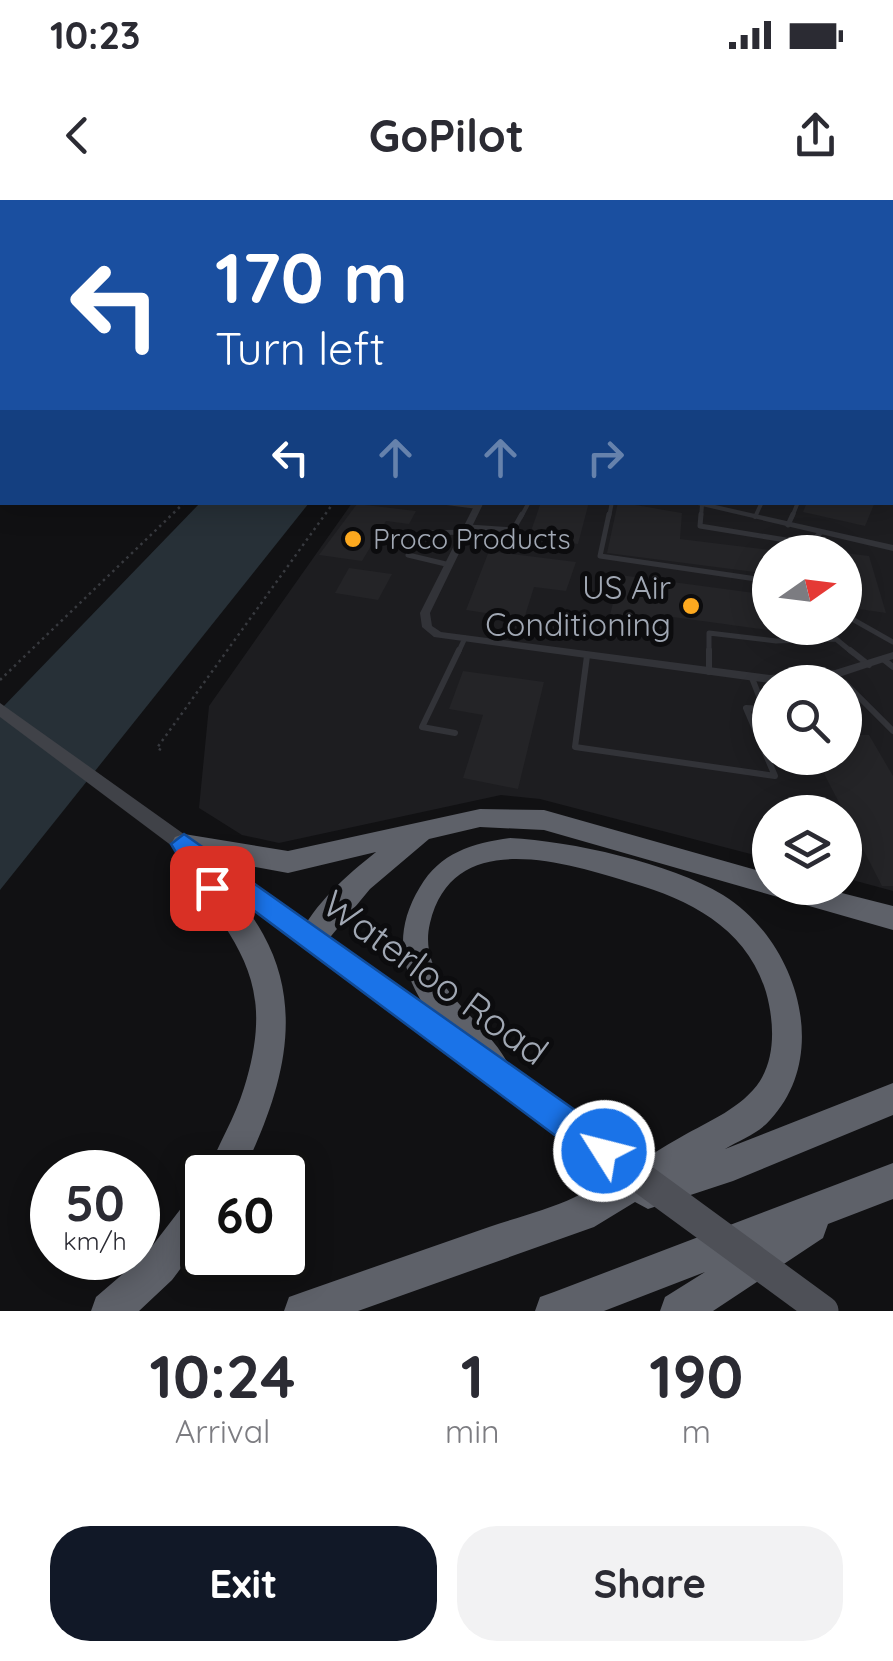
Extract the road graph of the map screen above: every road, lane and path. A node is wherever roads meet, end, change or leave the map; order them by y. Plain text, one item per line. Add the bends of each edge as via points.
1 (182, 505) edge
2 (332, 505) edge
3 (479, 505) edge
4 (527, 505) edge
5 (611, 505) edge
6 (698, 505) edge
7 (761, 505) edge
8 (797, 505) edge
9 (702, 506) junction
10 (755, 517) junction
11 (788, 524) junction
12 (468, 529) junction
13 (822, 532) junction
14 (755, 535) edge
15 (819, 535) edge
16 (893, 548) edge
17 (451, 565) junction
18 (752, 579) edge
19 (862, 625) edge
20 (465, 638) junction
21 (893, 642) edge
22 (587, 656) junction
23 (890, 660) edge
24 (870, 665) junction
25 (862, 669) edge
26 (708, 674) junction
27 (752, 678) edge
28 (0, 680) edge
29 (862, 700) edge
30 (2, 710) edge
31 (893, 731) edge
32 (455, 734) dead end
33 (162, 750) dead end
34 (752, 773) edge
35 (426, 831) junction
36 (184, 844) junction
37 (752, 879) edge
38 (844, 905) edge
39 (893, 918) edge
40 (312, 938) junction
41 (495, 1070) junction
42 (893, 1100) edge
43 (236, 1150) edge
44 (893, 1181) edge
45 (846, 1202) junction
46 (583, 1212) junction
47 (180, 1240) edge
48 (110, 1311) edge
49 (303, 1311) edge
50 (554, 1311) edge
51 (679, 1311) edge
52 (823, 1311) edge

1 - 28 path
2 - 33 path via 157,748
3 - 12 street
4 - 12 lane via 513,530
5 - 18 lane via 600,556
6 - 9 street
7 - 10 lane
8 - 11 lane
9 - 10 street
9 - 14 lane via 700,526
10 - 11 street
11 - 13 street
12 - 17 street
12 - 17 lane via 422,533 408,555
13 - 15 lane
13 - 16 street
17 - 20 street via 424,613 438,635
19 - 21 lane
20 - 22 street
20 - 32 lane via 422,726
22 - 26 street
22 - 34 lane via 575,747
23 - 24 street
24 - 25 street
24 - 26 lane via 836,640 709,634
26 - 27 street
29 - 31 lane
30 - 36 main road, Waterloo Road
35 - 36 highway via 288,862
35 - 37 highway via 480,818 544,820
35 - 40 highway via 348,890
36 - 40 main road, Waterloo Road
36 - 43 highway via 255,946 270,990 267,1066
38 - 39 highway
40 - 41 main road, Waterloo Road
41 - 46 highway via 433,992 413,935 435,884 471,856 511,846 554,850 678,886 722,909 768,962 788,1026 784,1067 769,1098
41 - 52 main road, Waterloo Road, bridge
42 - 46 highway via 734,1164
44 - 45 highway
45 - 50 highway
45 - 51 highway
46 - 49 highway
47 - 48 highway

